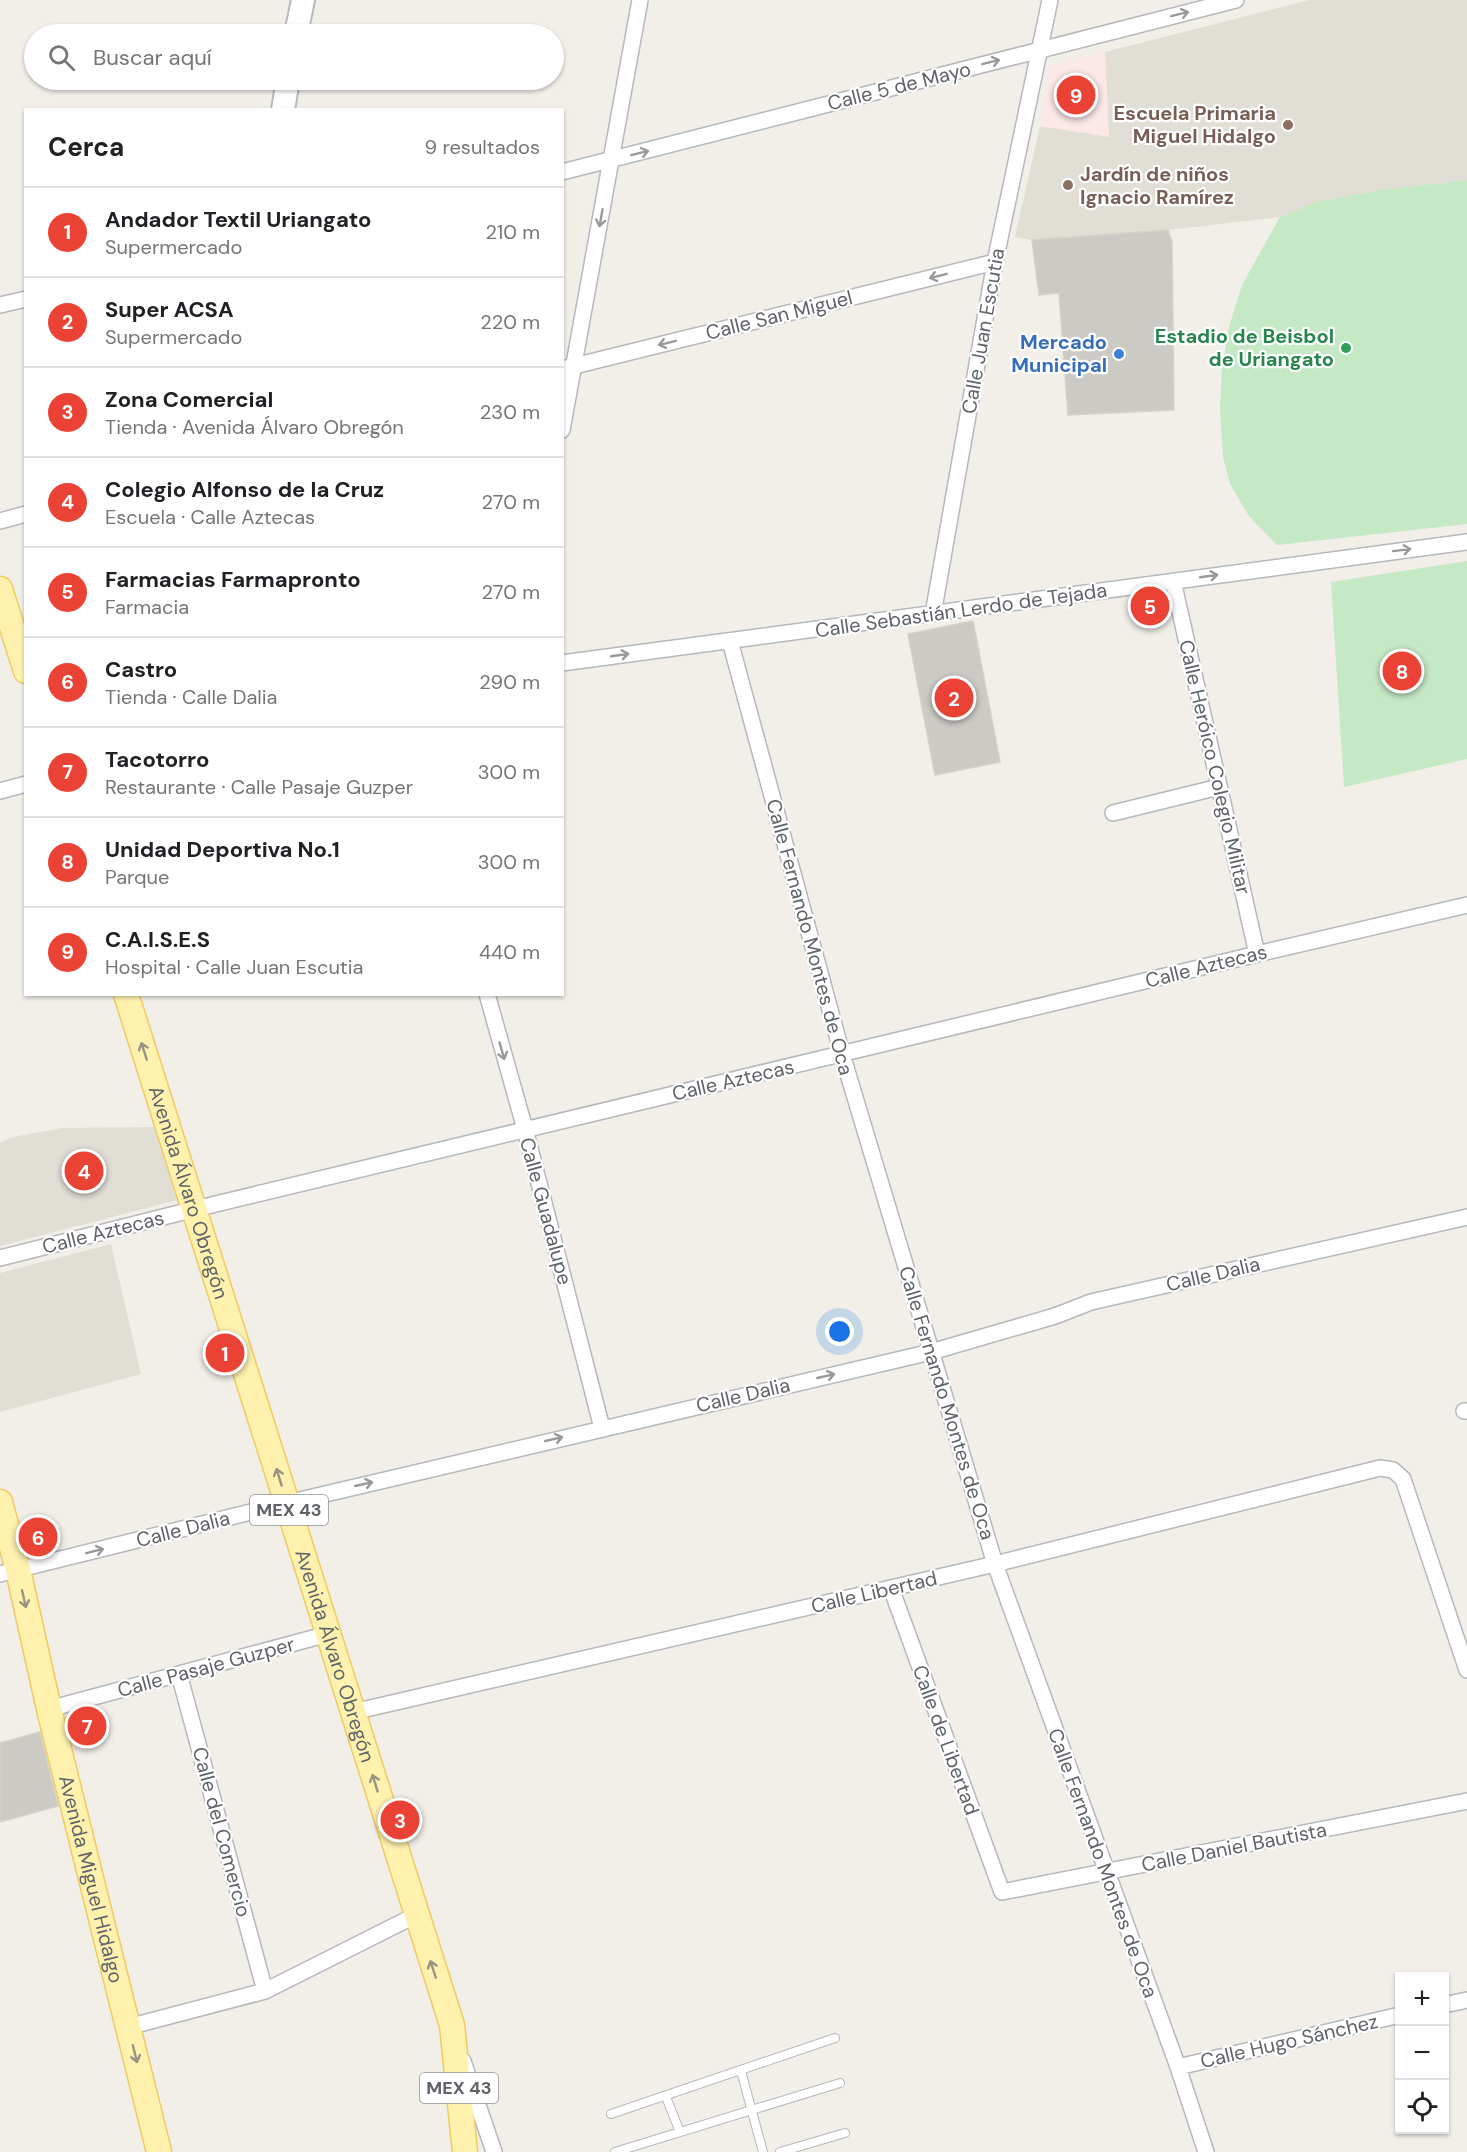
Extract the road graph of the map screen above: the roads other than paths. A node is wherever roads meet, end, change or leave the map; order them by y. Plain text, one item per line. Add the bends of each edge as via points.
1 (303, 0) edge
2 (640, 0) edge
3 (1050, 0) edge
4 (1236, 0) edge
5 (298, 24) edge
6 (1040, 50) junction
7 (286, 90) edge
8 (283, 108) edge
9 (611, 160) junction
10 (564, 172) edge
11 (995, 262) junction
12 (24, 299) edge
13 (0, 305) edge
14 (568, 367) edge
15 (564, 409) edge
16 (24, 515) edge
17 (0, 521) edge
18 (1467, 542) edge
19 (1173, 581) junction
20 (0, 589) edge
21 (933, 614) junction
22 (730, 641) junction
23 (564, 663) edge
24 (24, 665) edge
25 (24, 785) edge
26 (1219, 787) junction
27 (0, 791) edge
28 (1113, 813) dead end
29 (1467, 905) edge
30 (1257, 954) junction
31 (127, 996) edge
32 (488, 996) edge
33 (842, 1054) junction
34 (525, 1130) junction
35 (195, 1209) junction
36 (1467, 1217) edge
37 (0, 1258) edge
38 (931, 1352) junction
39 (602, 1428) junction
40 (0, 1502) edge
41 (287, 1503) junction
42 (995, 1564) junction
43 (9, 1572) edge
44 (891, 1588) junction
45 (328, 1634) junction
46 (1467, 1670) edge
47 (179, 1674) junction
48 (49, 1709) junction
49 (353, 1712) junction
50 (1467, 1801) edge
51 (1106, 1873) junction
52 (1002, 1892) joint
53 (416, 1915) junction
54 (265, 1991) junction
55 (1467, 2000) edge
56 (1449, 2004) edge
57 (1395, 2016) edge
58 (452, 2025) junction
59 (128, 2027) junction
60 (835, 2038) dead end
61 (1178, 2067) junction
62 (741, 2071) junction
63 (840, 2083) dead end
64 (666, 2097) junction
65 (752, 2110) junction
66 (611, 2114) dead end
67 (680, 2132) junction
68 (845, 2133) dead end
69 (159, 2152) edge
70 (465, 2152) edge
71 (494, 2152) edge
72 (615, 2152) edge
73 (764, 2152) edge
74 (780, 2152) edge
75 (1206, 2152) edge

1 - 5 street
2 - 9 street
3 - 6 street, Calle Juan Escutia
6 -> 4 street, Calle 5 de Mayo
9 -> 6 street, Calle 5 de Mayo
6 - 11 street, Calle Juan Escutia
7 - 8 street
9 - 10 street, Calle 5 de Mayo
9 -> 14 street
11 -> 14 street, Calle San Miguel
11 - 21 street, Calle Juan Escutia
12 - 13 street
14 - 15 street
16 - 17 street
19 -> 18 street, Calle Sebastián Lerdo de Tejada
19 - 21 street, Calle Sebastián Lerdo de Tejada
19 - 26 street, Calle Heróico Colegio Militar
20 - 24 main road
21 - 22 street, Calle Sebastián Lerdo de Tejada
23 -> 22 street, Calle Sebastián Lerdo de Tejada
22 - 33 street, Calle Fernando Montes de Oca
25 - 27 street
26 - 28 street
26 - 30 street, Calle Heróico Colegio Militar
29 - 30 street, Calle Aztecas
30 - 33 street, Calle Aztecas
35 -> 31 main road, Avenida Álvaro Obregón / MEX 43
32 -> 34 street, Calle Guadalupe
33 - 34 street, Calle Aztecas
33 - 38 street, Calle Fernando Montes de Oca
34 - 35 street, Calle Aztecas
34 - 39 street, Calle Guadalupe
35 - 37 street, Calle Aztecas
41 -> 35 main road, Avenida Álvaro Obregón / MEX 43
36 - 38 street, Calle Dalia via 1091,1302
39 -> 38 street, Calle Dalia
38 - 42 street, Calle Fernando Montes de Oca
41 -> 39 street, Calle Dalia
40 - 43 main road, Avenida Miguel Hidalgo
43 -> 41 street, Calle Dalia
41 - 45 main road, Avenida Álvaro Obregón / MEX 43
42 - 44 street, Calle Libertad
42 - 46 street, Calle Libertad via 1380,1468 1393,1470 1403,1479
42 - 51 street, Calle Fernando Montes de Oca
43 -> 48 main road, Avenida Miguel Hidalgo
44 - 49 street, Calle Libertad
44 - 52 street, Calle de Libertad
45 - 47 street, Calle Pasaje Guzper
45 - 49 main road, Avenida Álvaro Obregón / MEX 43
47 - 48 street, Calle Pasaje Guzper
47 - 54 street, Calle del Comercio
48 - 59 main road, Avenida Miguel Hidalgo
53 -> 49 main road, Avenida Álvaro Obregón / MEX 43
50 - 51 street, Calle Daniel Bautista
51 - 52 street, Calle Daniel Bautista
51 - 61 street, Calle Fernando Montes de Oca
53 - 54 street
58 -> 53 main road, Avenida Álvaro Obregón / MEX 43
54 - 59 street
55 - 56 street
57 - 61 street, Calle Hugo Sánchez
58 - 70 main road, Avenida Álvaro Obregón / MEX 43
58 - 71 street
59 -> 69 main road, Avenida Miguel Hidalgo
60 - 62 lane
61 - 75 street, Calle Fernando Montes de Oca
62 - 64 lane
62 - 65 lane
63 - 65 lane
64 - 66 lane
64 - 67 lane
65 - 67 lane
65 - 73 lane
67 - 72 lane
68 - 74 lane

